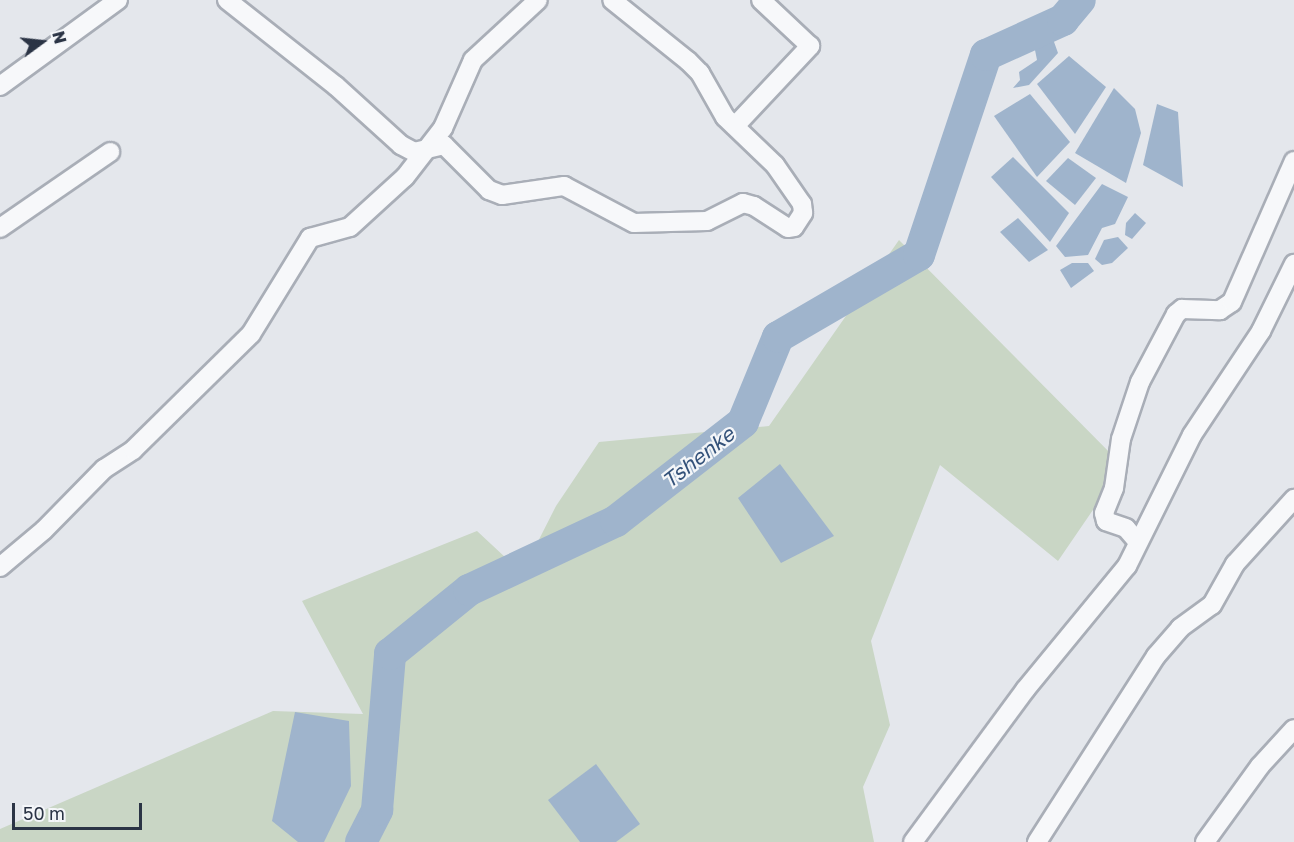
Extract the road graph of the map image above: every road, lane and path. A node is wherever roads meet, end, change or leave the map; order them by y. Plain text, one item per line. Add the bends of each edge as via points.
1 (118, 0) edge
2 (227, 0) edge
3 (538, 0) edge
4 (612, 0) edge
5 (761, 0) edge
6 (0, 86) edge
7 (735, 126) junction
8 (426, 151) junction
9 (110, 152) dead end
10 (1294, 161) edge
11 (0, 228) edge
12 (1294, 264) edge
13 (1294, 499) edge
14 (1138, 542) junction
15 (0, 567) edge
16 (1294, 729) edge
17 (913, 842) edge
18 (1037, 842) edge
19 (1205, 842) edge

1 - 6 street
2 - 8 street via 336,86 401,145 414,152
3 - 8 street via 473,60 443,128
4 - 7 street via 700,73
5 - 7 street via 810,46
7 - 8 street via 775,165 802,204 803,213 794,227 788,228 743,203 706,221 634,222 564,186 496,193 444,145
8 - 15 street via 405,177 350,227 310,238 251,334 133,450 104,469 44,531
9 - 11 street
10 - 14 street via 1232,302 1220,310 1182,309 1176,314 1140,382 1121,439 1114,488 1104,513 1106,521 1126,528
12 - 14 street via 1261,332 1192,435
13 - 18 street via 1235,564 1212,605 1180,628 1156,656
14 - 17 street via 1126,566 1039,672
16 - 19 street via 1260,766

